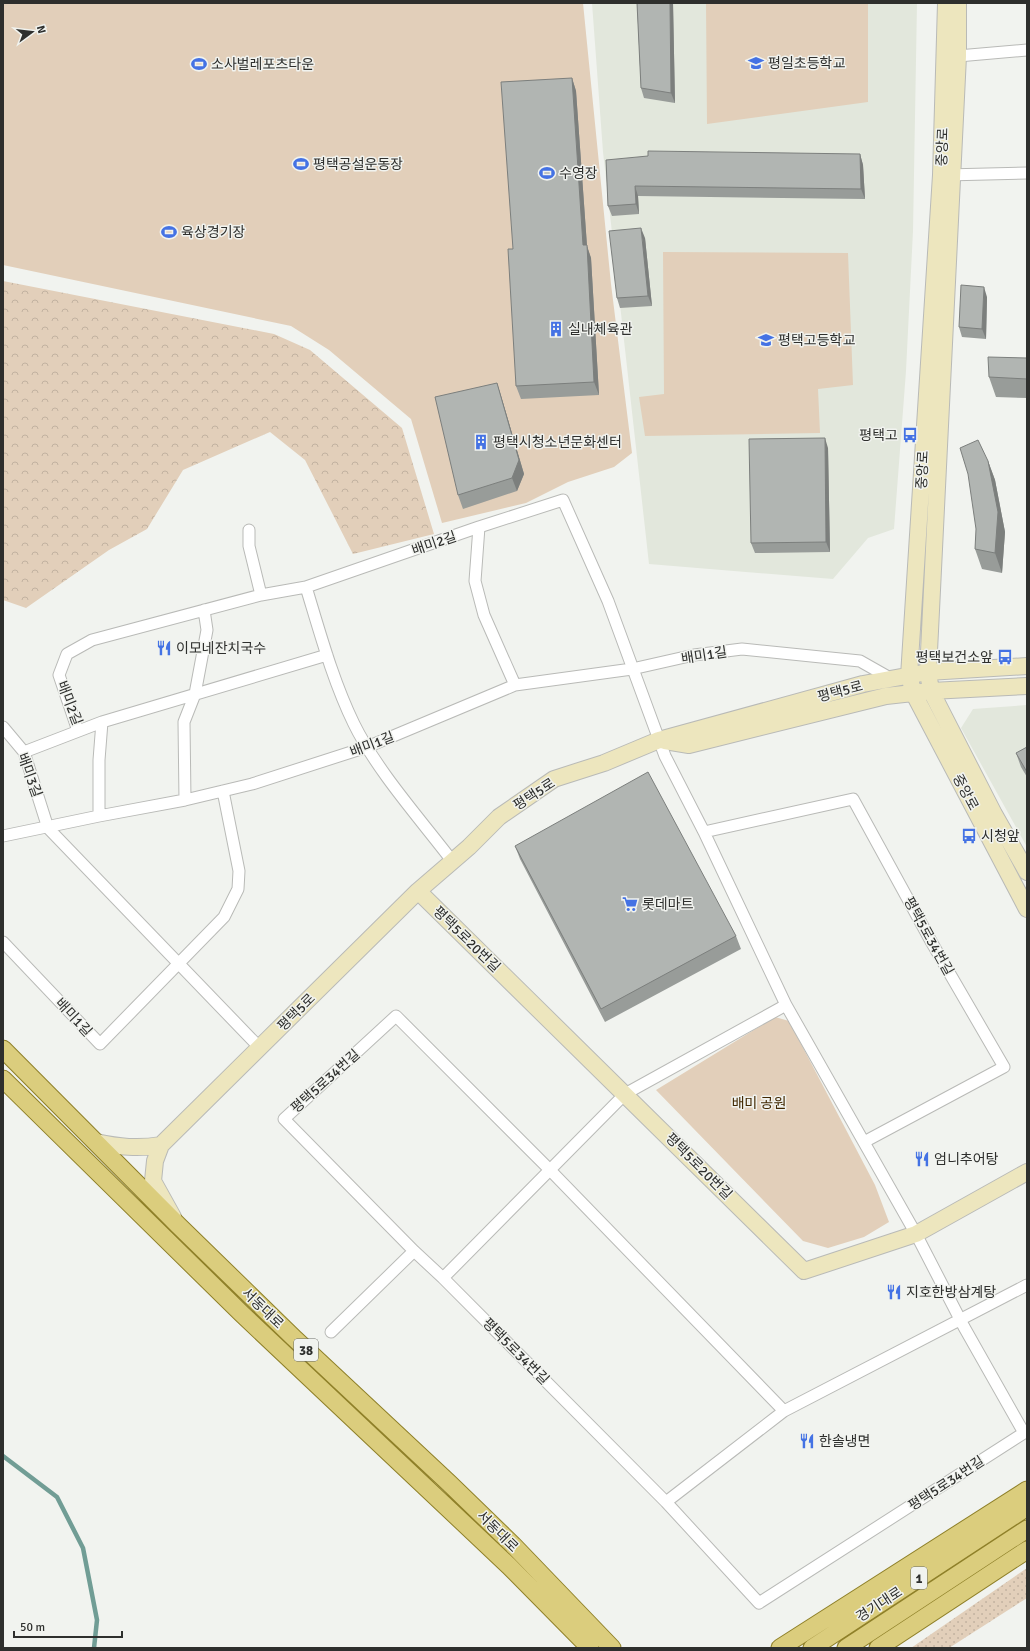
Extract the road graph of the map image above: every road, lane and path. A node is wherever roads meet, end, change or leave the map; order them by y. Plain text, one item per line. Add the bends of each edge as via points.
1 (946, 3) edge
2 (958, 3) edge
3 (1027, 50) edge
4 (958, 56) junction
5 (1027, 173) edge
6 (947, 175) junction
7 (563, 500) joint
8 (479, 527) junction
9 (249, 530) dead end
10 (306, 587) junction
11 (261, 595) junction
12 (204, 610) junction
13 (327, 655) junction
14 (1027, 666) edge
15 (632, 669) junction
16 (928, 672) junction
17 (909, 676) junction
18 (890, 678) junction
19 (515, 685) junction
20 (1027, 686) edge
21 (931, 691) junction
22 (195, 694) junction
23 (914, 694) junction
24 (102, 722) junction
25 (3, 727) edge
26 (78, 731) junction
27 (659, 740) junction
28 (367, 748) junction
29 (24, 752) junction
30 (223, 791) junction
31 (185, 800) junction
32 (99, 816) junction
33 (48, 828) junction
34 (704, 832) junction
35 (3, 836) edge
36 (452, 862) junction
37 (1027, 872) edge
38 (418, 891) junction
39 (1027, 909) edge
40 (3, 942) edge
41 (179, 963) junction
42 (786, 1005) junction
43 (260, 1048) junction
44 (3, 1049) edge
45 (3, 1079) edge
46 (625, 1094) junction
47 (96, 1142) junction
48 (864, 1142) junction
49 (161, 1145) junction
50 (549, 1169) junction
51 (1027, 1172) edge
52 (178, 1225) junction
53 (916, 1234) junction
54 (414, 1251) junction
55 (443, 1278) junction
56 (1027, 1285) edge
57 (961, 1320) junction
58 (331, 1332) dead end
59 (784, 1411) junction
60 (1025, 1432) edge
61 (1027, 1490) edge
62 (666, 1502) junction
63 (1027, 1507) edge
64 (1027, 1528) edge
65 (1027, 1550) edge
66 (562, 1618) junction
67 (594, 1641) edge
68 (576, 1648) edge
69 (612, 1648) edge
70 (618, 1648) edge
71 (780, 1648) edge
72 (812, 1648) edge
73 (846, 1648) edge
74 (878, 1648) edge

1 - 6 street, 중앙로
2 - 4 street, 중앙로
3 - 4 street
4 - 6 street, 중앙로
5 - 6 street
6 - 16 street, 중앙로
6 - 17 street, 중앙로
7 - 8 street, 배미2길
7 - 15 street, 평택5로34번길 via 608,601
8 - 10 street, 배미2길
8 - 19 street via 475,581 484,615
9 - 11 street
10 - 11 street, 배미2길
10 - 13 street
11 - 12 street, 배미2길
12 - 22 street via 208,630
12 - 26 street, 배미2길 via 92,640 67,654 59,674
13 - 22 street, 배미2길
13 - 28 street via 354,724
14 - 16 street, 평택5로
15 - 18 street, 배미1길 via 694,655 742,649 860,661
15 - 19 street, 배미1길
15 - 27 street, 평택5로34번길
16 - 17 street, 평택5로
16 - 21 street, 중앙로
17 - 18 street, 평택5로
17 - 23 street, 중앙로
18 - 27 street, 평택5로
19 - 28 street, 배미1길
20 - 21 street
21 - 23 street
21 - 37 street, 중앙로
22 - 24 street, 배미2길
22 - 31 street via 184,722
23 - 27 street via 886,696 689,745
23 - 39 street, 중앙로
24 - 26 street, 배미2길
24 - 32 street
25 - 29 street, 배미3길
26 - 29 street
27 - 34 street, 평택5로34번길
27 - 36 street, 평택5로 via 604,763 554,779 499,817
28 - 30 street, 배미1길
28 - 36 street
29 - 33 street, 배미3길
30 - 31 street, 배미1길
30 - 41 street, 배미1길 via 239,871 238,889 224,917
31 - 32 street, 배미1길
32 - 33 street, 배미1길
33 - 35 street, 배미1길
33 - 41 street
34 - 42 street, 평택5로34번길
34 - 48 street, 평택5로34번길 via 853,799 1004,1067
36 - 38 street, 평택5로
38 - 43 street, 평택5로
38 - 46 street, 평택5로20번길
40 - 41 street, 배미1길 via 100,1044
41 - 43 street
42 - 46 street
42 - 48 street, 평택5로34번길
43 - 49 street, 평택5로
44 - 47 main road, 서동대로 / 38
45 - 66 main road, 서동대로 / 38 via 242,1314
46 - 50 street
46 - 53 street, 평택5로20번길 via 804,1271
47 - 49 street via 141,1148
47 - 52 main road, 서동대로 / 38
48 - 53 street, 평택5로34번길
49 - 52 street via 155,1161 153,1181
50 - 54 street, 평택5로34번길 via 396,1016 284,1119
50 - 55 street
50 - 59 street, 평택5로34번길
51 - 53 street, 평택5로20번길
52 - 67 main road, 서동대로 / 38 via 513,1545
53 - 57 street, 평택5로34번길
54 - 55 street, 평택5로34번길
54 - 58 street
55 - 62 street, 평택5로34번길
56 - 57 street
57 - 59 street
57 - 60 street, 평택5로34번길
59 - 62 street
60 - 62 street, 평택5로34번길 via 758,1603
61 - 71 main road
63 - 72 main road, 경기대로 / 1
64 - 73 main road, 경기대로 / 1
65 - 74 main road
66 - 67 main road, 서동대로 / 38
66 - 68 main road
67 - 69 main road, 서동대로 / 38
67 - 70 main road

